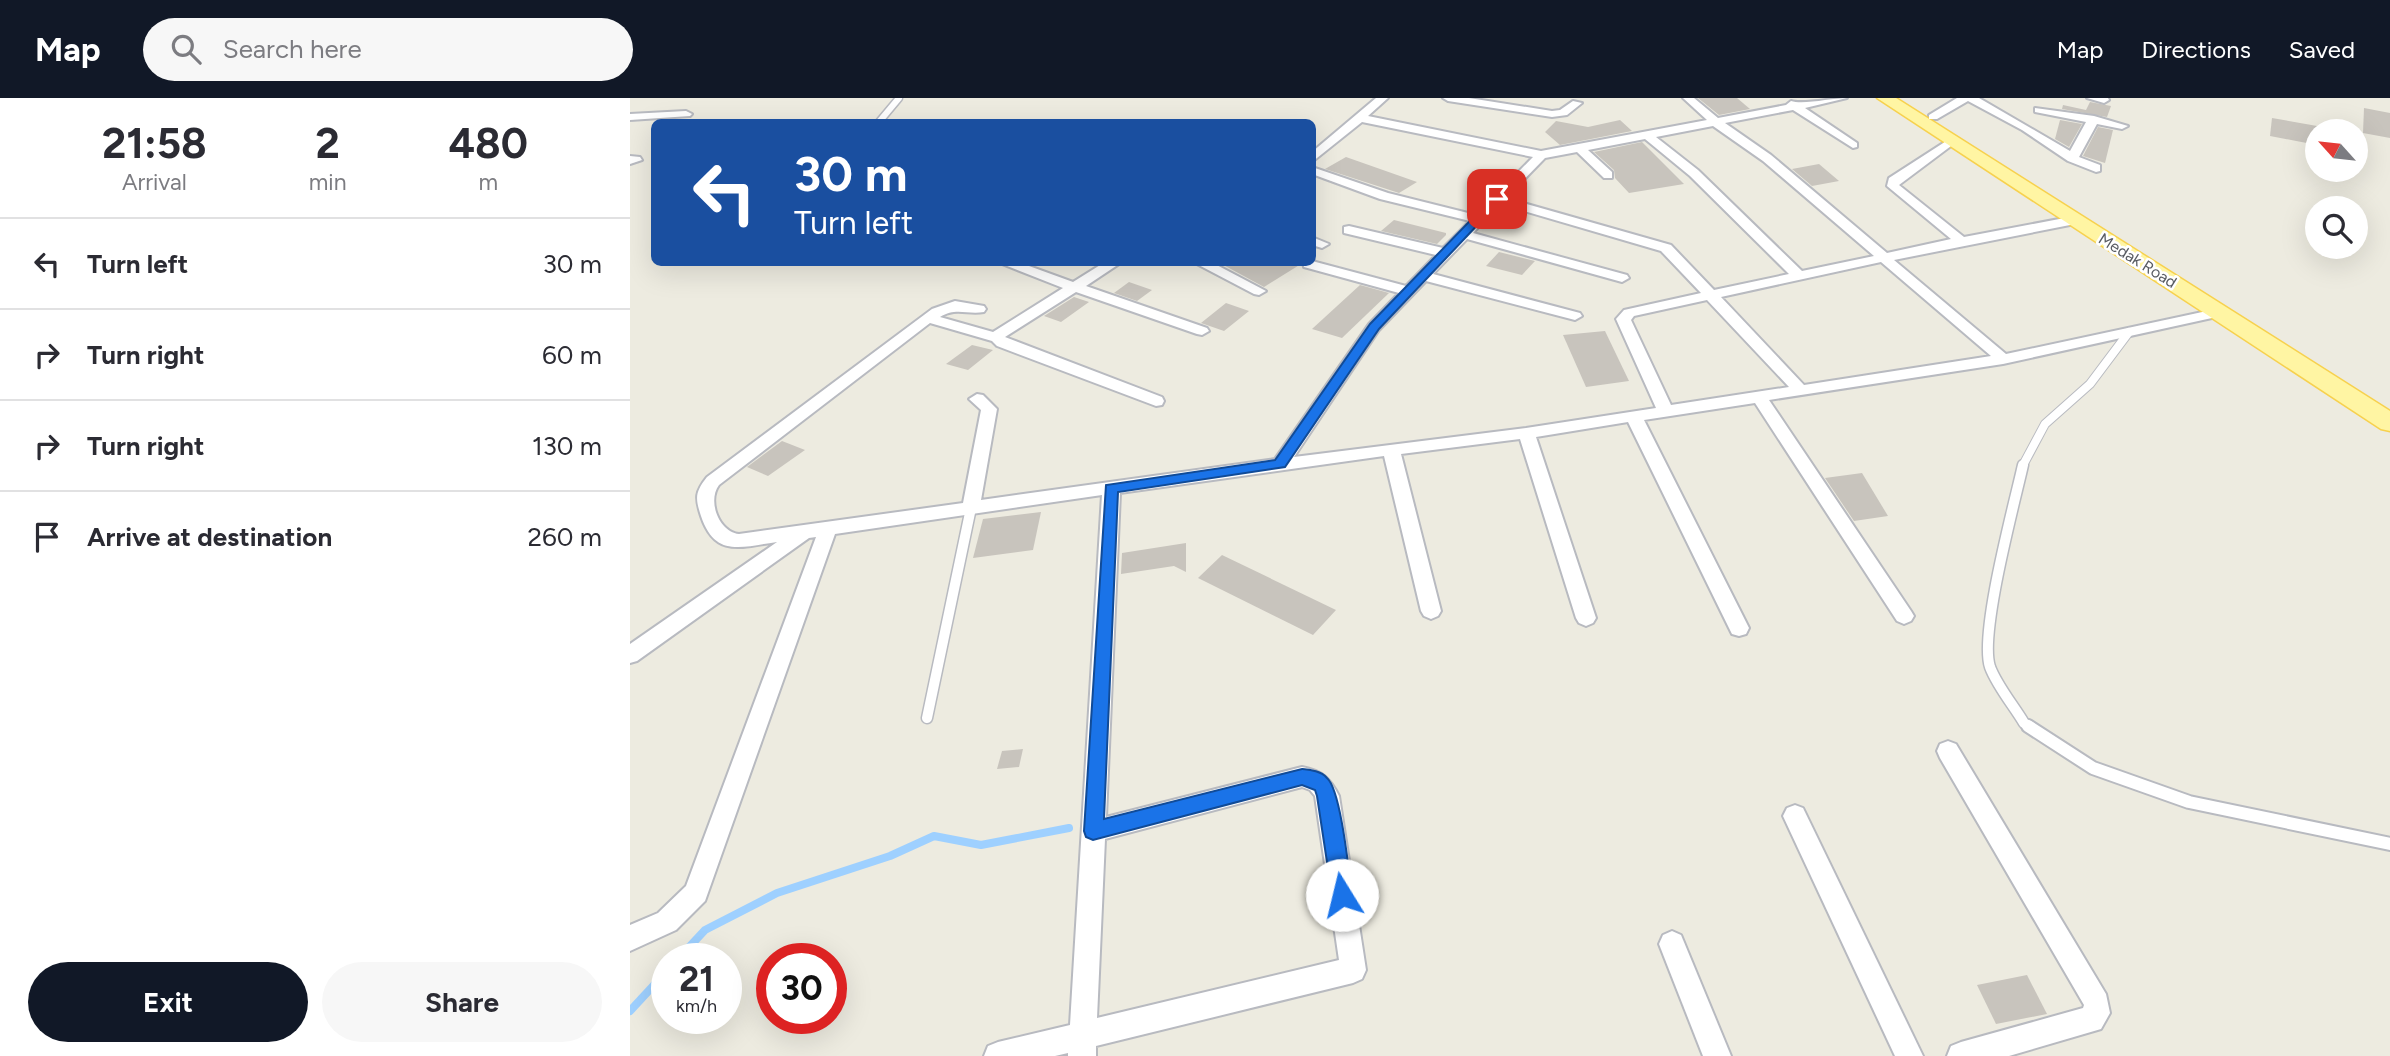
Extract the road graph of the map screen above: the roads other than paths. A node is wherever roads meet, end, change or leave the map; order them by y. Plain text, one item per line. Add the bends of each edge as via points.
1 (899, 98) edge
2 (1383, 98) edge
3 (1448, 98) edge
4 (1688, 98) edge
5 (1781, 98) edge
6 (1842, 98) edge
7 (1885, 98) edge
8 (1904, 98) edge
9 (1965, 98) edge
10 (1971, 98) edge
11 (2048, 98) edge
12 (1577, 103) dead end
13 (1796, 108) junction
14 (2039, 110) junction
15 (686, 114) dead end
16 (630, 117) edge
17 (1361, 118) junction
18 (882, 119) edge
19 (2094, 119) junction
20 (1717, 123) junction
21 (2122, 126) dead end
22 (2026, 128) junction
23 (1943, 129) junction
24 (1646, 134) junction
25 (1853, 145) dead end
26 (1578, 146) junction
27 (1541, 155) junction
28 (1316, 156) edge
29 (2072, 158) junction
30 (2096, 168) dead end
31 (1316, 172) edge
32 (1608, 175) dead end
33 (1497, 199) junction
34 (1477, 219) junction
35 (2075, 220) junction
36 (1349, 230) dead end
37 (1462, 234) junction
38 (1961, 241) junction
39 (1445, 253) junction
40 (1883, 258) junction
41 (1015, 266) edge
42 (1109, 266) edge
43 (1207, 266) edge
44 (1316, 266) edge
45 (1423, 276) junction
46 (1799, 276) junction
47 (1622, 278) dead end
48 (1074, 286) junction
49 (1259, 291) dead end
50 (1409, 291) junction
51 (1711, 295) junction
52 (979, 309) dead end
53 (2221, 312) junction
54 (1575, 316) dead end
55 (928, 318) junction
56 (1202, 331) dead end
57 (2129, 332) junction
58 (997, 338) junction
59 (2003, 359) junction
60 (1799, 389) junction
61 (1759, 397) junction
62 (976, 398) dead end
63 (1156, 401) dead end
64 (2390, 406) edge
65 (1665, 410) junction
66 (1633, 415) junction
67 (2390, 423) edge
68 (1526, 433) junction
69 (1391, 450) junction
70 (1280, 464) junction
71 (1111, 488) junction
72 (971, 508) junction
73 (817, 530) junction
74 (1431, 611) dead end
75 (1904, 616) dead end
76 (1586, 618) dead end
77 (1739, 628) dead end
78 (630, 655) edge
79 (927, 718) dead end
80 (1948, 751) dead end
81 (1795, 816) dead end
82 (1093, 831) junction
83 (2390, 844) edge
84 (630, 938) edge
85 (1672, 944) dead end
86 (1083, 1045) edge
87 (998, 1056) edge
88 (1717, 1056) edge
89 (1909, 1056) edge
90 (1961, 1056) edge

1 - 18 lane
2 - 17 street
3 - 12 street via 1552,114 1563,113
4 - 20 street
5 - 13 street
6 - 13 street
7 - 23 main road, Medak Road
8 - 23 main road
9 - 23 street
10 - 22 street
11 - 14 street
13 - 20 street
13 - 25 street
14 - 19 street
14 - 22 street
15 - 16 street
17 - 27 street
17 - 28 street
19 - 21 street
19 - 29 street
20 - 24 street
20 - 40 street via 1767,158
22 - 29 street
23 - 35 main road, Medak Road
23 - 38 street via 1893,186
23 - 64 main road
24 - 26 street
24 - 46 street via 1694,173
26 - 27 street
26 - 32 street
27 - 33 street
29 - 30 street
31 - 34 street via 1384,197
33 - 34 street
33 - 51 street via 1660,245
34 - 37 street
35 - 38 street
35 - 53 main road, Medak Road
36 - 39 street
37 - 39 street
37 - 47 street
38 - 40 street
39 - 45 street
40 - 46 street
40 - 59 street
41 - 48 street
42 - 48 street
43 - 49 street
44 - 50 street
45 - 50 street
45 - 54 street
46 - 51 street
48 - 56 street
48 - 58 street
50 - 70 street via 1367,337
51 - 60 street
51 - 65 street via 1623,318
52 - 55 street via 949,305
53 - 57 street
53 - 67 main road, Medak Road
55 - 58 street
55 - 73 street via 705,491 715,531 724,539 740,541
57 - 59 street
57 - 83 lane via 2090,384 2045,424 2023,463 1999,573 1989,639 1990,667 2024,723 2092,768 2189,802
58 - 63 street
59 - 60 street
60 - 61 street
61 - 65 street
61 - 75 street
62 - 72 street via 989,410
65 - 66 street
66 - 68 street
66 - 77 street
68 - 69 street
68 - 76 street
69 - 70 street
69 - 74 street
70 - 71 street
71 - 72 street
71 - 82 street
72 - 73 street
72 - 79 lane
73 - 78 street
73 - 84 street via 696,893 658,929
80 - 90 street via 2097,1003 2097,1013 2091,1019
81 - 89 street
82 - 86 street
82 - 86 street via 1302,777 1313,779 1327,796 1353,970
85 - 88 street
86 - 87 street

